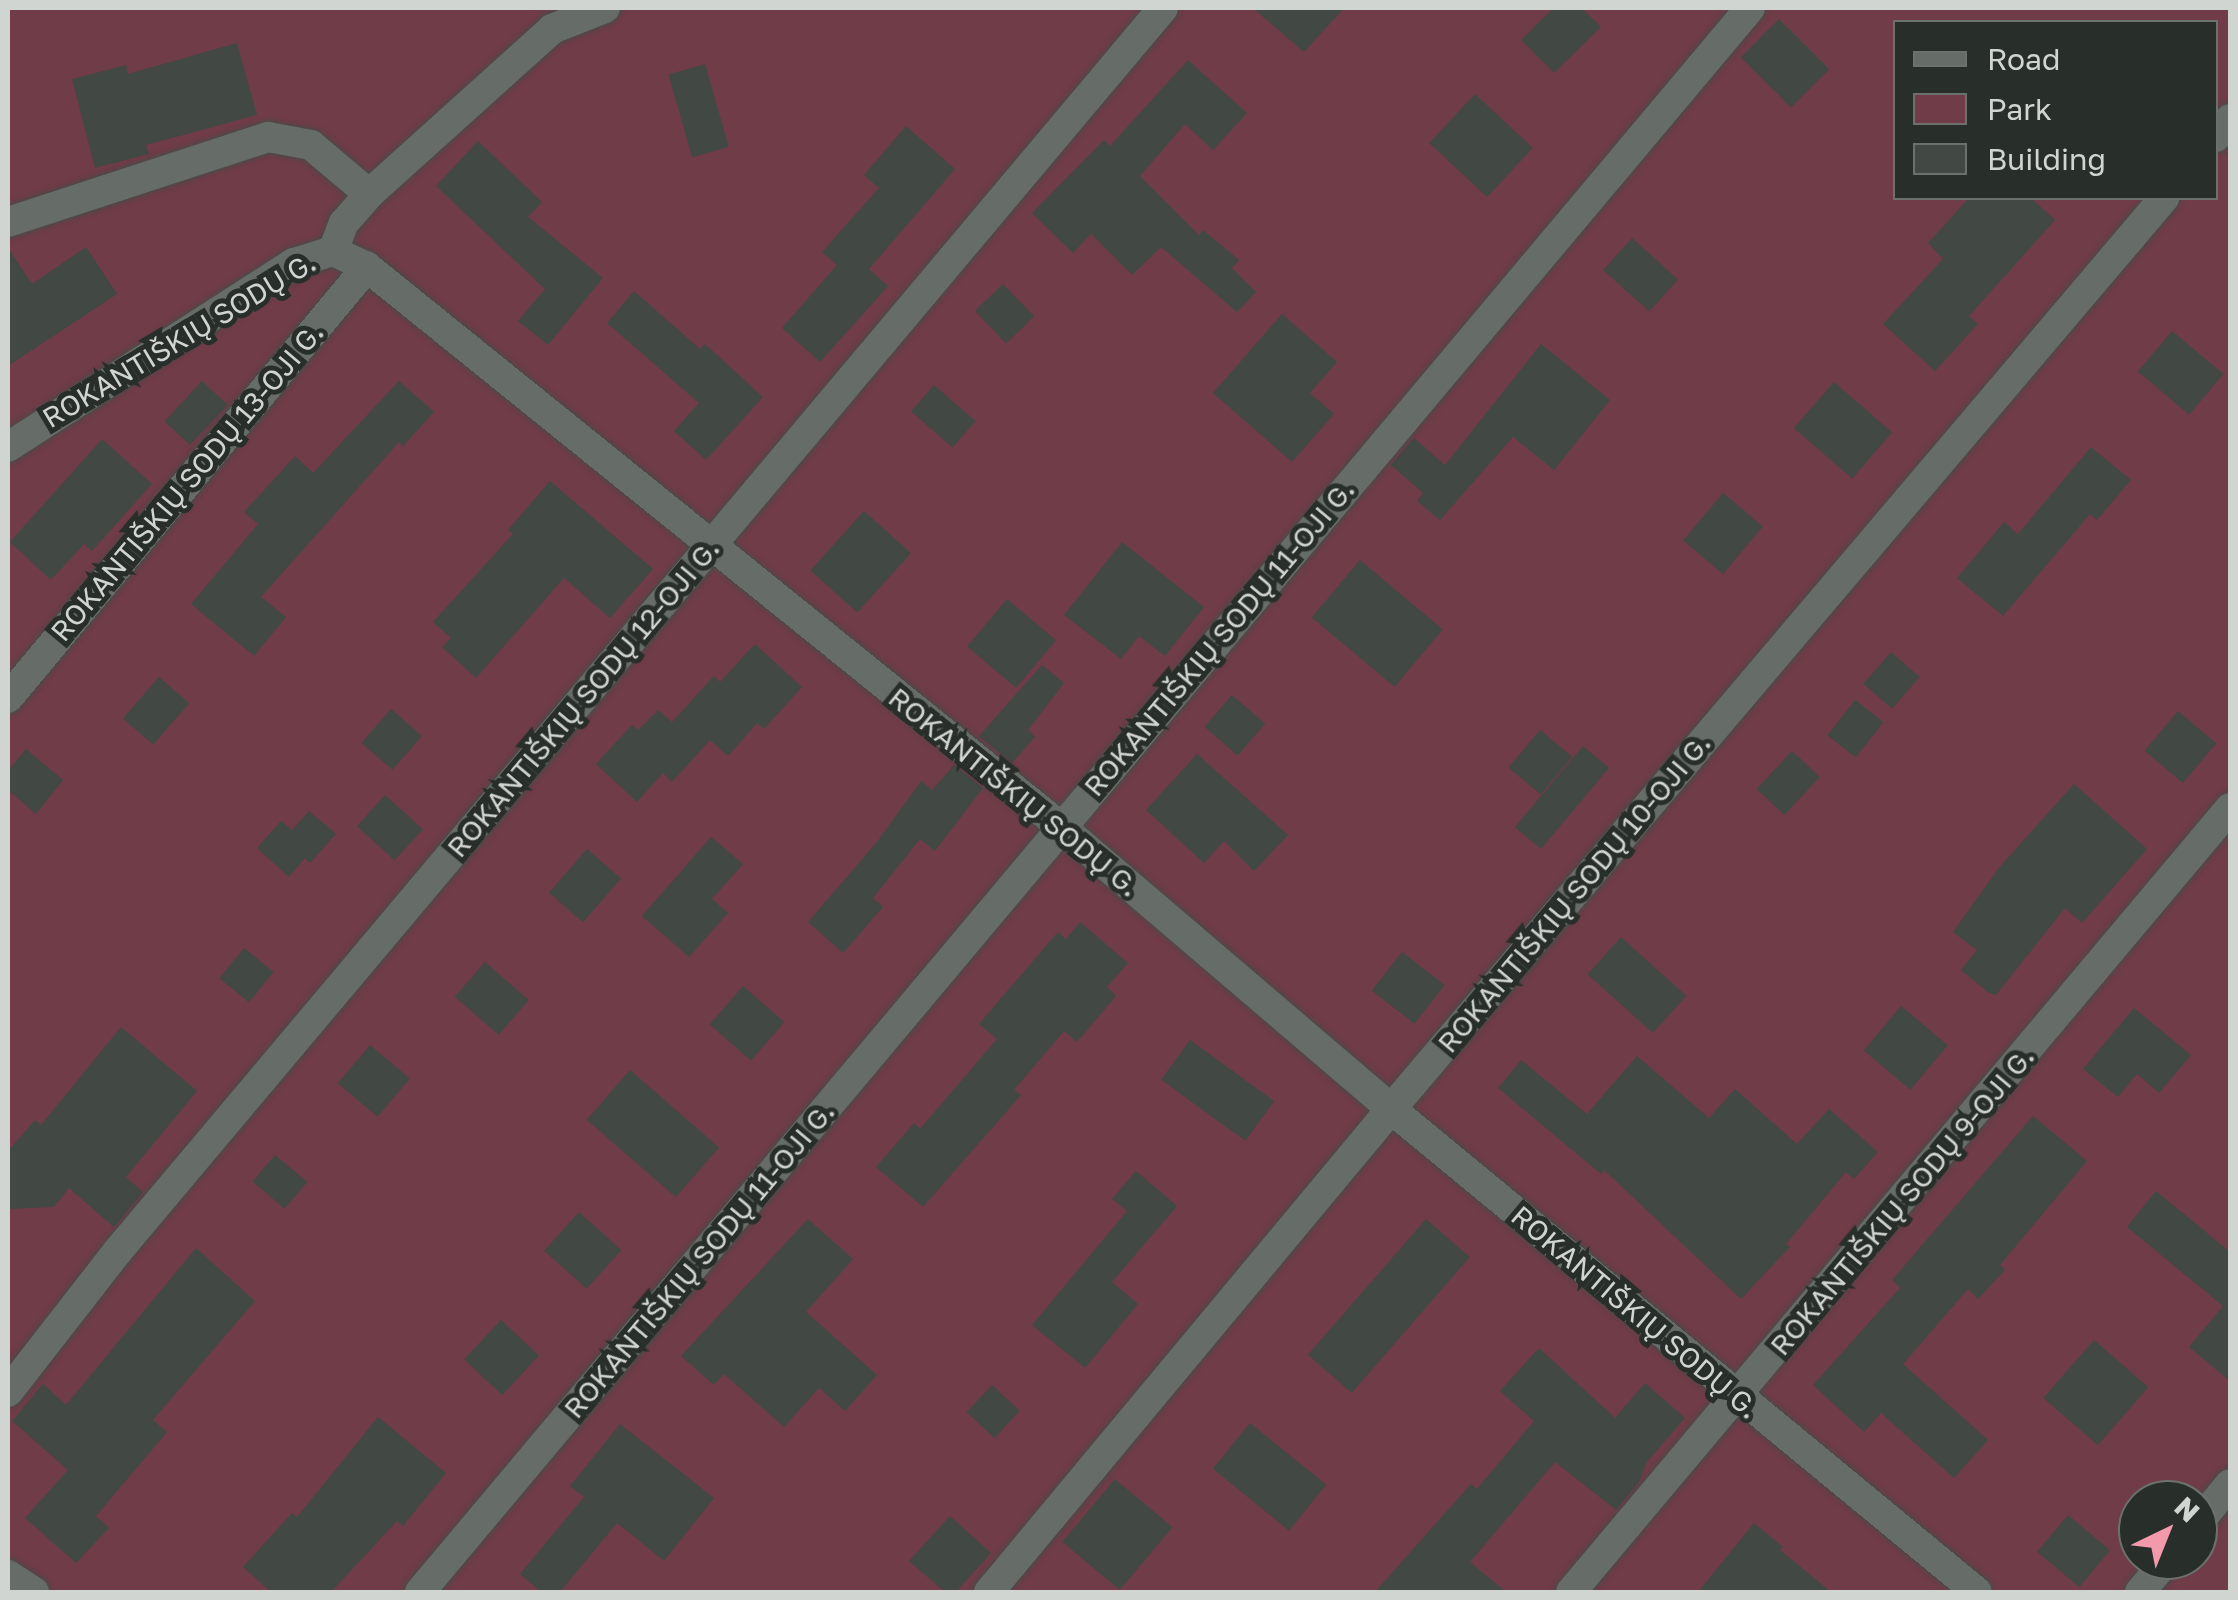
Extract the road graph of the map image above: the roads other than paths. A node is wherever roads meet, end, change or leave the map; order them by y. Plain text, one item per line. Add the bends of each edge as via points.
1 (605, 8) edge
2 (1163, 8) edge
3 (1750, 8) edge
4 (369, 194) junction
5 (2162, 200) edge
6 (8, 222) edge
7 (333, 251) junction
8 (367, 267) junction
9 (8, 447) edge
10 (711, 546) junction
11 (8, 698) edge
12 (2230, 808) edge
13 (1060, 826) junction
14 (1391, 1109) junction
15 (8, 1392) edge
16 (1738, 1398) junction
17 (8, 1575) edge
18 (34, 1592) edge
19 (420, 1592) edge
20 (989, 1592) edge
21 (1571, 1592) edge
22 (1977, 1592) edge

1 - 4 street via 552,28
2 - 10 street, ROKANTIŠKIŲ SODŲ 12-OJI G.
3 - 13 street, ROKANTIŠKIŲ SODŲ 11-OJI G.
4 - 6 street via 310,145 268,137
4 - 7 street via 344,223
5 - 14 street, ROKANTIŠKIŲ SODŲ 10-OJI G.
7 - 8 street, ROKANTIŠKIŲ SODŲ G.
7 - 9 street, ROKANTIŠKIŲ SODŲ G. via 294,263
8 - 10 street, ROKANTIŠKIŲ SODŲ G.
8 - 11 street, ROKANTIŠKIŲ SODŲ 13-OJI G.
10 - 13 street, ROKANTIŠKIŲ SODŲ G.
10 - 15 street, ROKANTIŠKIŲ SODŲ 12-OJI G.
12 - 16 street, ROKANTIŠKIŲ SODŲ 9-OJI G.
13 - 14 street, ROKANTIŠKIŲ SODŲ G.
13 - 19 street, ROKANTIŠKIŲ SODŲ 11-OJI G.
14 - 16 street, ROKANTIŠKIŲ SODŲ G.
14 - 20 street, ROKANTIŠKIŲ SODŲ 10-OJI G.
16 - 21 street, ROKANTIŠKIŲ SODŲ 9-OJI G.
16 - 22 street, ROKANTIŠKIŲ SODŲ G.
17 - 18 street

